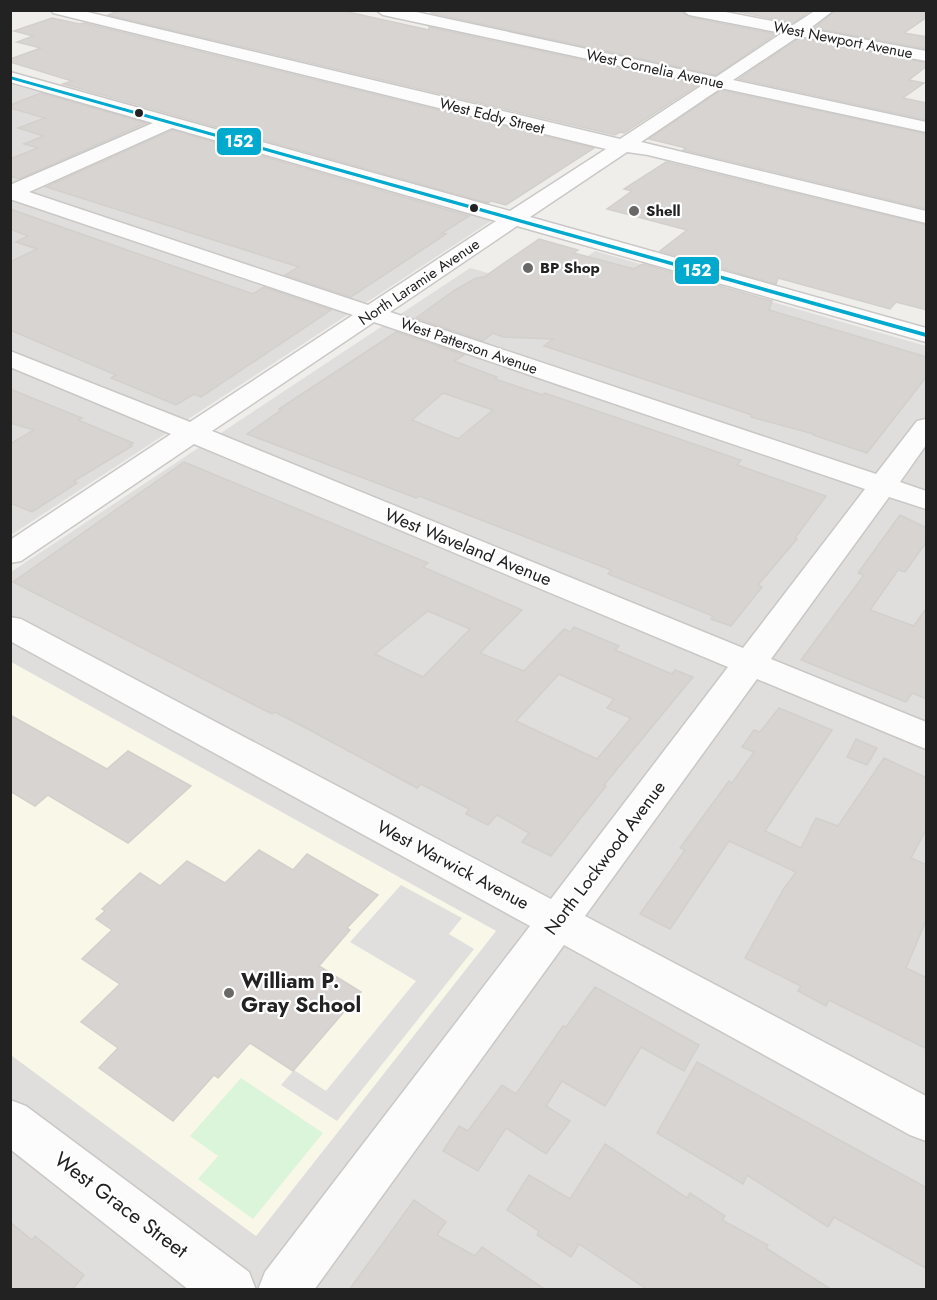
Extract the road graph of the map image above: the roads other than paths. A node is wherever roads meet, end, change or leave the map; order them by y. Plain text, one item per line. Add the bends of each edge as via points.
1 (58, 10) edge
2 (382, 10) edge
3 (689, 10) edge
4 (828, 10) edge
5 (797, 31) junction
6 (927, 56) edge
7 (10, 77) edge
8 (719, 83) junction
9 (171, 122) junction
10 (927, 128) edge
11 (624, 146) junction
12 (11, 192) edge
13 (927, 217) edge
14 (516, 218) junction
15 (372, 314) junction
16 (927, 335) edge
17 (10, 358) edge
18 (927, 427) edge
19 (193, 433) junction
20 (883, 485) junction
21 (927, 500) edge
22 (10, 554) edge
23 (10, 627) edge
24 (750, 663) junction
25 (927, 736) edge
26 (558, 921) junction
27 (927, 1120) edge
28 (10, 1121) edge
29 (231, 1290) edge
30 (283, 1290) edge

1 - 11 street, West Eddy Street
2 - 8 street, West Cornelia Avenue
3 - 5 street, West Newport Avenue
4 - 5 street, North Laramie Avenue
5 - 6 street, West Newport Avenue
5 - 8 street, North Laramie Avenue
7 - 9 street
8 - 10 street, West Cornelia Avenue
8 - 11 street, North Laramie Avenue
9 - 12 street
9 - 14 street
11 - 13 street, West Eddy Street
11 - 14 street, North Laramie Avenue
12 - 15 street, West Patterson Avenue
14 - 15 street, North Laramie Avenue
14 - 16 street
15 - 19 street, North Laramie Avenue
15 - 20 street, West Patterson Avenue
17 - 19 street, West Waveland Avenue
18 - 20 street, North Lockwood Avenue
19 - 22 street, North Laramie Avenue
19 - 24 street, West Waveland Avenue
20 - 21 street, West Patterson Avenue
20 - 24 street, North Lockwood Avenue
23 - 26 street, West Warwick Avenue
24 - 25 street, West Waveland Avenue
24 - 26 street, North Lockwood Avenue
26 - 27 street, West Warwick Avenue
26 - 30 street, North Lockwood Avenue
28 - 29 street, West Grace Street

